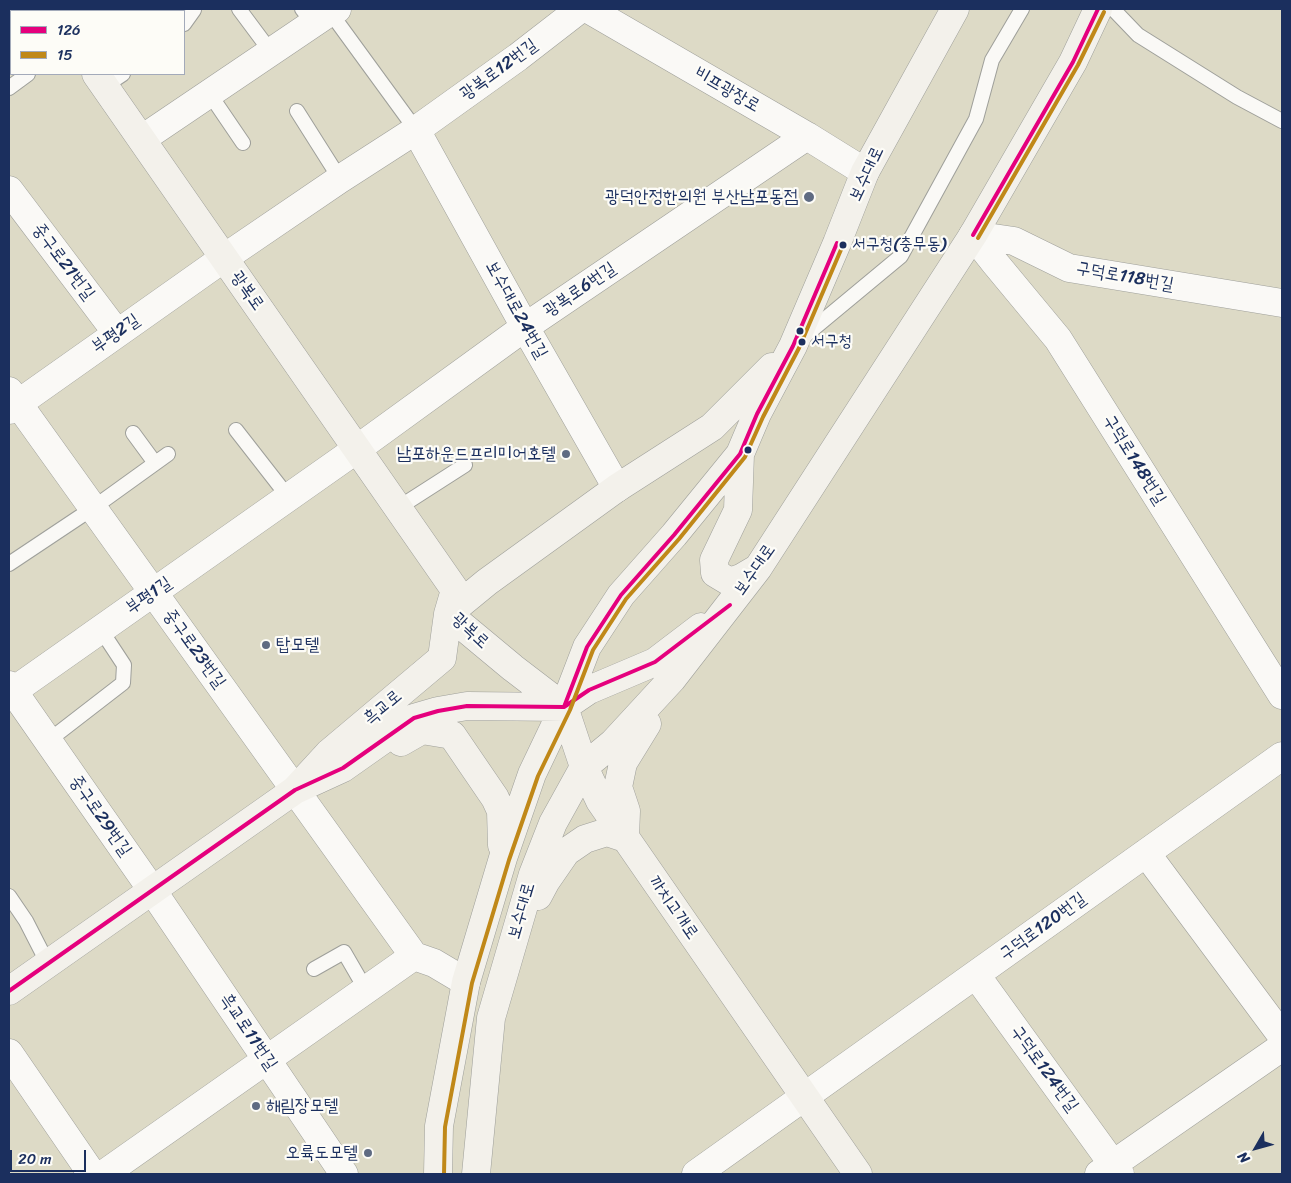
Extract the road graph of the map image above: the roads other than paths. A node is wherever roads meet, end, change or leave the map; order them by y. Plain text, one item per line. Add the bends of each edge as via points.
1 (193, 9) edge
2 (239, 9) edge
3 (580, 9) edge
4 (588, 9) edge
5 (954, 9) edge
6 (1022, 9) edge
7 (1098, 9) edge
8 (1113, 9) edge
9 (321, 13) edge
10 (185, 23) edge
11 (270, 52) junction
12 (27, 75) edge
13 (108, 78) edge
14 (9, 88) edge
15 (209, 93) junction
16 (297, 111) dead end
17 (1282, 121) edge
18 (416, 130) junction
19 (808, 136) junction
20 (142, 139) junction
21 (243, 143) dead end
22 (865, 172) junction
23 (340, 179) junction
24 (9, 190) edge
25 (973, 235) junction
26 (224, 258) junction
27 (1282, 303) edge
28 (525, 327) junction
29 (117, 333) junction
30 (793, 346) junction
31 (12, 402) edge
32 (236, 430) dead end
33 (133, 434) dead end
34 (357, 449) junction
35 (168, 454) dead end
36 (740, 454) junction
37 (155, 463) junction
38 (465, 465) dead end
39 (617, 488) junction
40 (289, 498) junction
41 (93, 508) junction
42 (398, 508) junction
43 (9, 564) edge
44 (758, 568) junction
45 (153, 593) junction
46 (730, 605) junction
47 (448, 614) junction
48 (101, 630) junction
49 (10, 690) edge
50 (1282, 695) edge
51 (564, 707) junction
52 (48, 741) junction
53 (1282, 756) edge
54 (584, 767) junction
55 (342, 768) junction
56 (295, 790) junction
57 (625, 838) junction
58 (1146, 853) junction
59 (503, 858) junction
60 (152, 890) junction
61 (9, 896) edge
62 (512, 947) junction
63 (414, 956) junction
64 (48, 964) junction
65 (314, 969) dead end
66 (976, 975) junction
67 (466, 982) junction
68 (366, 990) junction
69 (9, 991) edge
70 (1282, 1036) edge
71 (1282, 1047) edge
72 (9, 1053) edge
73 (267, 1060) junction
74 (804, 1098) junction
75 (1110, 1171) edge
76 (92, 1174) edge
77 (104, 1174) edge
78 (344, 1174) edge
79 (438, 1174) edge
80 (476, 1174) edge
81 (696, 1174) edge
82 (858, 1174) edge

1 - 10 lane
2 - 11 lane
3 - 18 street, 광복로12번길
4 - 19 street, 비프광장로
5 - 22 main road, 보수대로
6 - 30 lane via 992,60 976,120 902,256
7 - 25 main road, 보수대로 via 1074,62
8 - 17 lane via 1138,35
9 - 11 street
9 - 18 lane
11 - 15 street
12 - 14 lane
13 - 20 main road, 광복로
15 - 20 street
15 - 21 lane
16 - 23 lane
18 - 23 street, 광복로12번길
18 - 28 street, 보수대로24번길
19 - 22 street, 비프광장로
19 - 28 street, 광복로6번길
20 - 26 main road, 광복로
22 - 30 main road, 보수대로
23 - 26 street, 광복로12번길
24 - 29 street, 중구로21번길
25 - 27 street, 구덕로118번길 via 1014,241 1069,268
25 - 44 main road, 보수대로
25 - 50 street, 구덕로148번길 via 1058,339
26 - 29 street, 부평2길
26 - 34 main road, 광복로
28 - 34 street, 광복로6번길
28 - 39 street, 보수대로24번길
29 - 31 street, 부평2길
30 - 36 main road, 보수대로
30 - 39 main road, 보수대로 via 712,427
31 - 41 street, 중구로23번길
32 - 40 lane
33 - 37 lane
34 - 40 street, 부평1길
34 - 42 main road, 광복로
35 - 37 lane
36 - 44 main road via 738,510 714,560 715,573 730,582
36 - 51 main road, 보수대로 via 621,595 587,647
37 - 41 lane
38 - 42 lane
39 - 47 main road, 보수대로
40 - 45 street, 부평1길
41 - 43 lane
41 - 45 street, 중구로23번길
42 - 47 main road, 광복로 via 455,590
44 - 46 main road, 보수대로
45 - 48 street, 부평1길
45 - 56 street, 중구로23번길
46 - 51 main road via 655,662 589,690
46 - 54 main road, 보수대로 via 672,679 613,743
46 - 57 main road via 712,644 645,726 623,763 618,787 626,811
47 - 51 main road, 광복로
47 - 56 main road, 흑교로 via 442,658 329,753
48 - 49 street, 부평1길
48 - 52 lane via 124,666 123,683
49 - 52 street, 중구로29번길
51 - 54 main road, 까치고개로
51 - 55 main road, 흑교로 via 467,706 438,710 414,718
51 - 59 main road, 보수대로 via 532,774
52 - 60 street, 중구로29번길
53 - 58 street, 구덕로120번길
54 - 57 main road, 까치고개로 via 600,801
54 - 62 main road, 보수대로 via 553,823 533,874
55 - 56 main road, 흑교로
55 - 59 main road via 422,730 452,735 496,798 501,811
56 - 60 main road, 흑교로
56 - 63 street, 중구로23번길
57 - 62 main road via 606,832 585,839 566,852 546,881
57 - 74 main road, 까치고개로
58 - 66 street, 구덕로120번길
58 - 70 street
59 - 67 main road, 보수대로
60 - 64 main road, 흑교로
60 - 73 street, 흑교로11번길
61 - 64 lane via 26,920
62 - 80 main road, 보수대로 via 491,1018
63 - 67 street via 434,963
63 - 68 street
64 - 69 main road, 흑교로
65 - 68 lane via 344,952
66 - 74 street, 구덕로120번길
66 - 75 street, 구덕로124번길
67 - 79 main road, 보수대로 via 439,1126
68 - 73 street
71 - 75 street, 구덕로124번길
72 - 76 street
73 - 77 street
73 - 78 street, 흑교로11번길
74 - 81 street
74 - 82 main road, 까치고개로

